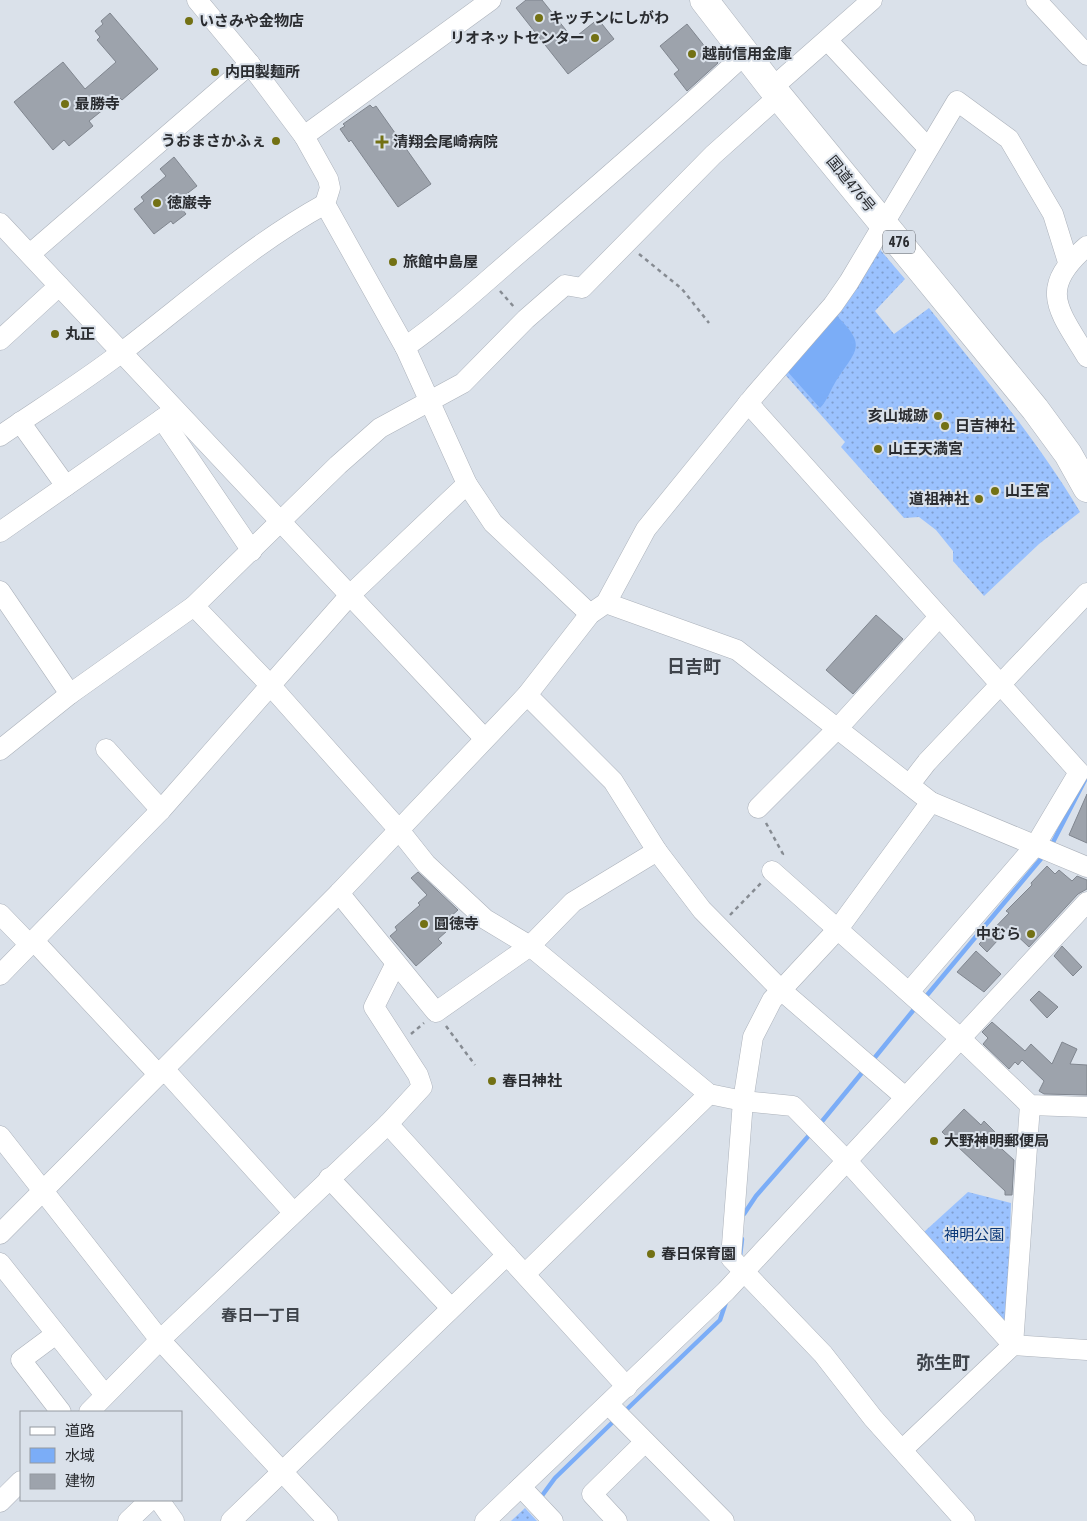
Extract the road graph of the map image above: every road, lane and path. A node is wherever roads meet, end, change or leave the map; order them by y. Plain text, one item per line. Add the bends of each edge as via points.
1 (490, 0) edge
2 (704, 0) edge
3 (872, 0) edge
4 (1036, 0) edge
5 (206, 3) edge
6 (828, 41) junction
7 (745, 54) junction
8 (1087, 55) edge
9 (250, 64) junction
10 (776, 92) junction
11 (304, 136) junction
12 (928, 148) junction
13 (325, 204) junction
14 (0, 223) edge
15 (884, 224) junction
16 (625, 243) junction
17 (1087, 246) edge
18 (30, 254) junction
19 (1068, 262) junction
20 (488, 278) junction
21 (60, 286) junction
22 (526, 319) junction
23 (709, 323) dead end
24 (0, 340) edge
25 (405, 347) junction
26 (122, 352) junction
27 (1087, 357) edge
28 (429, 400) junction
29 (748, 403) junction
30 (169, 414) junction
31 (20, 422) junction
32 (0, 436) edge
33 (1085, 479) edge
34 (467, 484) junction
35 (66, 486) junction
36 (282, 522) junction
37 (0, 532) edge
38 (252, 551) junction
39 (0, 590) edge
40 (1087, 593) edge
41 (350, 595) junction
42 (194, 606) junction
43 (598, 609) junction
44 (939, 617) junction
45 (1001, 684) junction
46 (270, 685) junction
47 (70, 694) junction
48 (527, 695) junction
49 (838, 728) junction
50 (484, 738) junction
51 (106, 749) dead end
52 (0, 750) edge
53 (910, 784) junction
54 (931, 802) junction
55 (758, 808) dead end
56 (161, 810) junction
57 (399, 830) junction
58 (1044, 849) junction
59 (657, 851) junction
60 (1087, 867) edge
61 (772, 871) dead end
62 (339, 893) junction
63 (1087, 902) edge
64 (0, 914) edge
65 (838, 929) junction
66 (32, 943) junction
67 (530, 946) junction
68 (395, 965) junction
69 (0, 975) edge
70 (781, 990) junction
71 (909, 992) junction
72 (436, 1012) junction
73 (960, 1038) junction
74 (398, 1044) junction
75 (475, 1065) dead end
76 (162, 1072) junction
77 (709, 1094) junction
78 (905, 1096) junction
79 (743, 1101) junction
80 (1030, 1105) junction
81 (1087, 1107) edge
82 (388, 1124) junction
83 (0, 1136) edge
84 (846, 1160) junction
85 (329, 1178) junction
86 (45, 1190) junction
87 (293, 1212) junction
88 (0, 1234) edge
89 (507, 1255) junction
90 (0, 1263) edge
91 (743, 1272) junction
92 (525, 1274) junction
93 (451, 1308) junction
94 (56, 1334) junction
95 (160, 1340) junction
96 (1013, 1345) junction
97 (1087, 1350) edge
98 (627, 1387) junction
99 (105, 1396) junction
100 (609, 1405) junction
101 (60, 1411) edge
102 (90, 1411) edge
103 (645, 1442) junction
104 (902, 1450) junction
105 (281, 1471) junction
106 (20, 1482) edge
107 (521, 1487) junction
108 (149, 1501) edge
109 (160, 1501) edge
110 (0, 1502) edge
111 (128, 1521) edge
112 (174, 1521) edge
113 (231, 1521) edge
114 (328, 1521) edge
115 (485, 1521) edge
116 (553, 1521) edge
117 (618, 1521) edge
118 (724, 1521) edge
119 (965, 1521) edge

1 - 11 street
2 - 7 highway, 国道476号 / 476
3 - 6 street
4 - 8 street
5 - 9 street
6 - 10 street
6 - 12 street
7 - 10 highway, 国道476号 / 476
7 - 20 street via 679,116
9 - 11 street
9 - 18 street
10 - 15 highway, 国道476号 / 476
10 - 16 street
11 - 13 street via 328,179 330,188
12 - 15 street
12 - 19 street via 957,101 1009,139 1053,214
13 - 25 street
13 - 26 street via 293,222 177,307
14 - 18 street
15 - 29 street via 833,305
15 - 33 highway, 国道476号 / 476 via 1035,409
16 - 22 street via 582,288 565,285
16 - 23 path via 682,289
17 - 19 street
18 - 21 street
19 - 27 street via 1057,283 1056,301
20 - 22 path
20 - 25 street via 442,322
21 - 24 street
21 - 26 street
22 - 28 street via 463,383
25 - 28 street
26 - 30 street
26 - 31 street
28 - 34 street
28 - 36 street via 380,428
29 - 43 street via 646,529
29 - 44 street
30 - 35 street
30 - 36 street
30 - 38 street
31 - 32 street
31 - 35 street
34 - 41 street
34 - 43 street via 493,523
35 - 37 street
36 - 38 street
36 - 41 street
38 - 42 street
39 - 47 street
40 - 45 street
41 - 46 street
41 - 50 street
42 - 46 street
42 - 47 street
43 - 48 street
43 - 49 street via 737,650
44 - 45 street
44 - 49 street
45 - 53 street via 926,762
45 - 58 street via 1079,772
46 - 56 street
46 - 57 street
47 - 52 street
48 - 50 street
48 - 59 street via 613,781
49 - 53 street
49 - 55 street
50 - 57 street
51 - 56 street
53 - 54 street
54 - 58 street
54 - 65 street
56 - 66 street
57 - 62 street
57 - 67 street via 426,864 485,919
58 - 60 street
58 - 71 street
59 - 67 street via 573,902
59 - 70 street via 702,910
61 - 65 street
62 - 68 street
62 - 76 street
63 - 73 street
64 - 66 street
65 - 70 street
65 - 71 street
66 - 69 street
66 - 76 street
67 - 72 street
67 - 77 street
68 - 72 street
68 - 74 street via 374,1007
70 - 78 street
70 - 79 street via 772,1000 753,1037
71 - 73 street
72 - 74 path
72 - 75 path
73 - 78 street
73 - 80 street
74 - 82 street via 418,1075 422,1088
76 - 86 street
76 - 87 street
77 - 79 street
77 - 92 street
78 - 84 street
79 - 84 street via 793,1106
79 - 91 street via 731,1258
80 - 81 street
80 - 96 street
82 - 85 street
82 - 89 street
83 - 86 street
84 - 91 street
84 - 96 street
85 - 87 street
85 - 93 street
86 - 88 street
86 - 95 street
87 - 95 street
89 - 92 street
89 - 93 street
90 - 94 street
91 - 98 street
91 - 104 street via 823,1354
92 - 98 street
93 - 105 street
94 - 99 street
94 - 101 street via 21,1360
95 - 99 street
95 - 105 street
96 - 97 street
96 - 104 street
98 - 100 street
99 - 102 street
100 - 103 street
100 - 107 street
103 - 117 street via 592,1494
103 - 118 street
104 - 119 street
105 - 113 street
105 - 114 street
106 - 110 street
107 - 115 street
107 - 116 street
108 - 111 street
109 - 112 street

